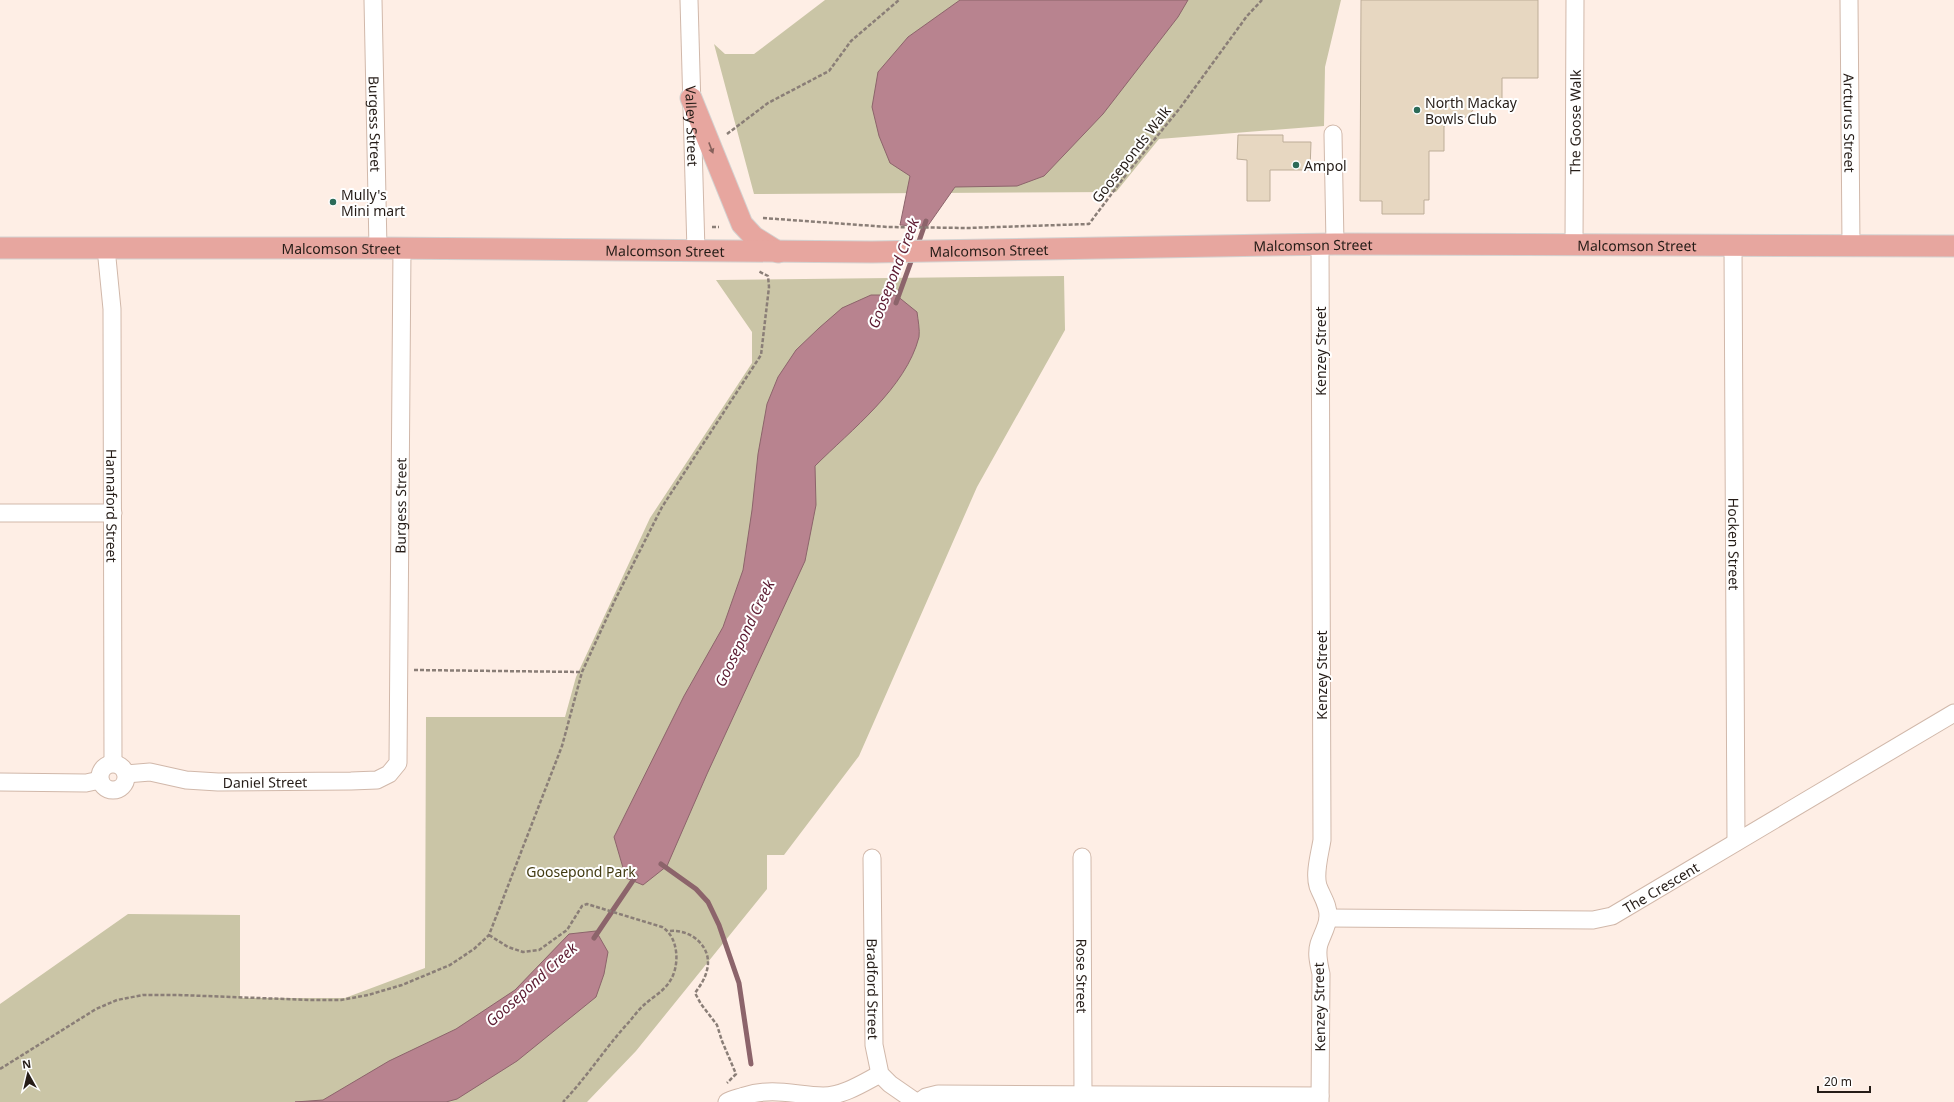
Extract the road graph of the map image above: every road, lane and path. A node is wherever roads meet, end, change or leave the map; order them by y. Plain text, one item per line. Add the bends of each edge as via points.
1 (373, 0) edge
2 (689, 0) edge
3 (900, 0) edge
4 (1262, 0) edge
5 (1575, 0) edge
6 (1849, 0) edge
7 (691, 98) junction
8 (1333, 134) dead end
9 (721, 138) dead end
10 (756, 213) dead end
11 (1328, 244) junction
12 (1574, 244) junction
13 (1850, 245) junction
14 (1733, 246) junction
15 (1954, 246) edge
16 (0, 248) edge
17 (106, 248) junction
18 (378, 248) junction
19 (402, 248) junction
20 (696, 251) junction
21 (778, 252) junction
22 (753, 270) dead end
23 (0, 513) edge
24 (113, 513) junction
25 (398, 670) junction
26 (582, 672) junction
27 (1954, 713) edge
28 (113, 763) junction
29 (398, 763) joint
30 (126, 774) junction
31 (100, 780) junction
32 (0, 782) edge
33 (1736, 842) junction
34 (1082, 857) dead end
35 (872, 858) dead end
36 (1328, 918) junction
37 (670, 931) junction
38 (489, 935) junction
39 (0, 1069) edge
40 (880, 1074) junction
41 (726, 1095) edge
42 (1083, 1095) junction
43 (1320, 1099) edge
44 (563, 1102) edge
45 (918, 1102) edge

1 - 18 street, Burgess Street
2 - 7 street, Valley Street
3 - 9 path via 851,41 829,71 768,103
4 - 10 path, Gooseponds Walk via 1247,16 1180,108 1089,224 888,228 763,218
5 - 12 street, The Goose Walk
6 - 13 street, Arcturus Street
7 - 20 street, Valley Street
7 -> 21 main road via 742,224 754,237
8 - 11 street, Kenzey Street
11 - 12 main road, Malcomson Street
11 - 21 main road, Malcomson Street via 1143,246 964,252
11 - 36 street, Kenzey Street via 1322,840 1318,876 1318,885 1325,898
12 - 14 main road, Malcomson Street
13 - 14 main road, Malcomson Street
13 - 15 main road, Malcomson Street
14 - 33 street, Hocken Street
16 - 17 main road, Malcomson Street
17 - 18 main road, Malcomson Street
17 - 24 street, Hannaford Street via 112,309
18 - 19 main road, Malcomson Street
19 - 20 main road, Malcomson Street
19 - 25 street, Burgess Street
20 - 21 main road, Malcomson Street
22 - 26 path via 768,276 761,355 662,507
23 - 24 street
24 - 28 street, Hannaford Street
25 - 26 path
25 - 29 street, Burgess Street
26 - 38 path via 562,746
27 - 33 street, The Crescent
28 - 30 street via 121,766
28 - 31 street via 102,769
29 - 30 street, Daniel Street via 389,774 377,780 218,782 186,780 150,772
30 - 31 street via 125,783 119,789 106,788
31 - 32 street via 86,783
33 - 36 street, The Crescent via 1612,916 1593,920
34 - 42 street, Rose Street
35 - 40 street, Bradford Street via 873,1019 874,1045
36 - 43 street, Kenzey Street via 1319,945 1318,960 1321,974
37 - 38 path via 587,904 582,906 567,930 539,950 523,952 508,947
37 - 41 path via 688,933 704,950 707,969 695,993 717,1025 736,1074 725,1084
37 - 44 path via 676,948 676,959 670,981 616,1035 581,1083
38 - 39 path via 450,965 402,985 341,1000 179,995 143,995 117,1000 96,1009
40 - 41 street via 862,1084 824,1096 767,1090
40 - 45 street via 890,1084
42 - 43 street
42 - 45 street via 938,1094

